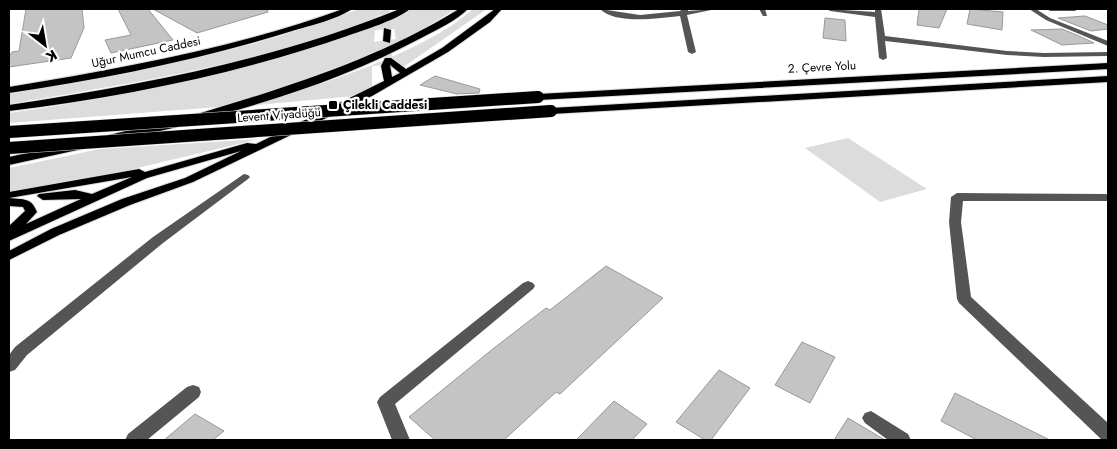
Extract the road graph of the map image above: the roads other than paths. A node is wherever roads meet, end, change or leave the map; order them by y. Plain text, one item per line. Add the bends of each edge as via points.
1 (337, 9) edge
2 (350, 9) edge
3 (406, 9) edge
4 (464, 9) edge
5 (499, 9) edge
6 (603, 9) edge
7 (712, 9) edge
8 (830, 9) edge
9 (1032, 9) edge
10 (1050, 9) edge
11 (1075, 9) edge
12 (684, 11) edge
13 (878, 12) edge
14 (387, 30) tunnel mouth
15 (881, 38) junction
16 (257, 39) junction
17 (387, 40) tunnel mouth
18 (1108, 44) edge
19 (692, 52) dead end
20 (1108, 54) edge
21 (882, 58) dead end
22 (1108, 66) edge
23 (406, 74) junction
24 (1108, 80) edge
25 (389, 83) junction
26 (9, 90) edge
27 (538, 97) joint
28 (9, 108) edge
29 (551, 111) joint
30 (9, 132) edge
31 (283, 135) junction
32 (9, 148) edge
33 (9, 161) edge
34 (181, 165) junction
35 (244, 177) dead end
36 (189, 180) junction
37 (1108, 197) edge
38 (9, 198) edge
39 (95, 198) junction
40 (126, 202) junction
41 (9, 232) edge
42 (9, 237) edge
43 (9, 256) edge
44 (528, 286) dead end
45 (9, 366) edge
46 (193, 392) dead end
47 (871, 418) dead end
48 (1108, 434) edge
49 (134, 440) edge
50 (401, 440) edge
51 (902, 440) edge

1 - 16 main road
2 - 16 main road via 312,24
3 - 28 highway via 336,37 238,65 102,94
4 - 33 highway via 395,48 284,91 188,120
5 - 23 main road via 445,50
6 - 12 street via 628,17
7 - 12 street
8 - 13 street
9 - 18 street via 1048,20
10 - 11 street
12 - 19 street
13 - 15 street
14 - 17 main road
15 - 20 street via 1035,55
15 - 21 street
16 - 26 main road, Uğur Mumcu Caddesi via 126,69
22 - 27 highway, 2. Çevre Yolu
23 - 25 main road
23 - 25 main road via 388,60 386,76
24 - 29 highway, 2. Çevre Yolu
25 - 31 main road
27 - 30 highway, Levent Viyadüğü, bridge
29 - 32 highway, Levent Viyadüğü, bridge
31 - 34 main road
31 - 36 main road
34 - 36 main road via 197,168 199,173
34 - 38 main road
34 - 39 main road via 143,176
35 - 45 street via 158,240 21,351
36 - 40 main road
37 - 48 street via 957,197 955,222 964,299
38 - 39 main road via 76,194
38 - 41 main road via 28,204 31,212
39 - 40 main road via 95,203 100,206
39 - 42 main road
40 - 43 main road via 55,232
44 - 50 street via 386,402
46 - 49 street
47 - 51 street

